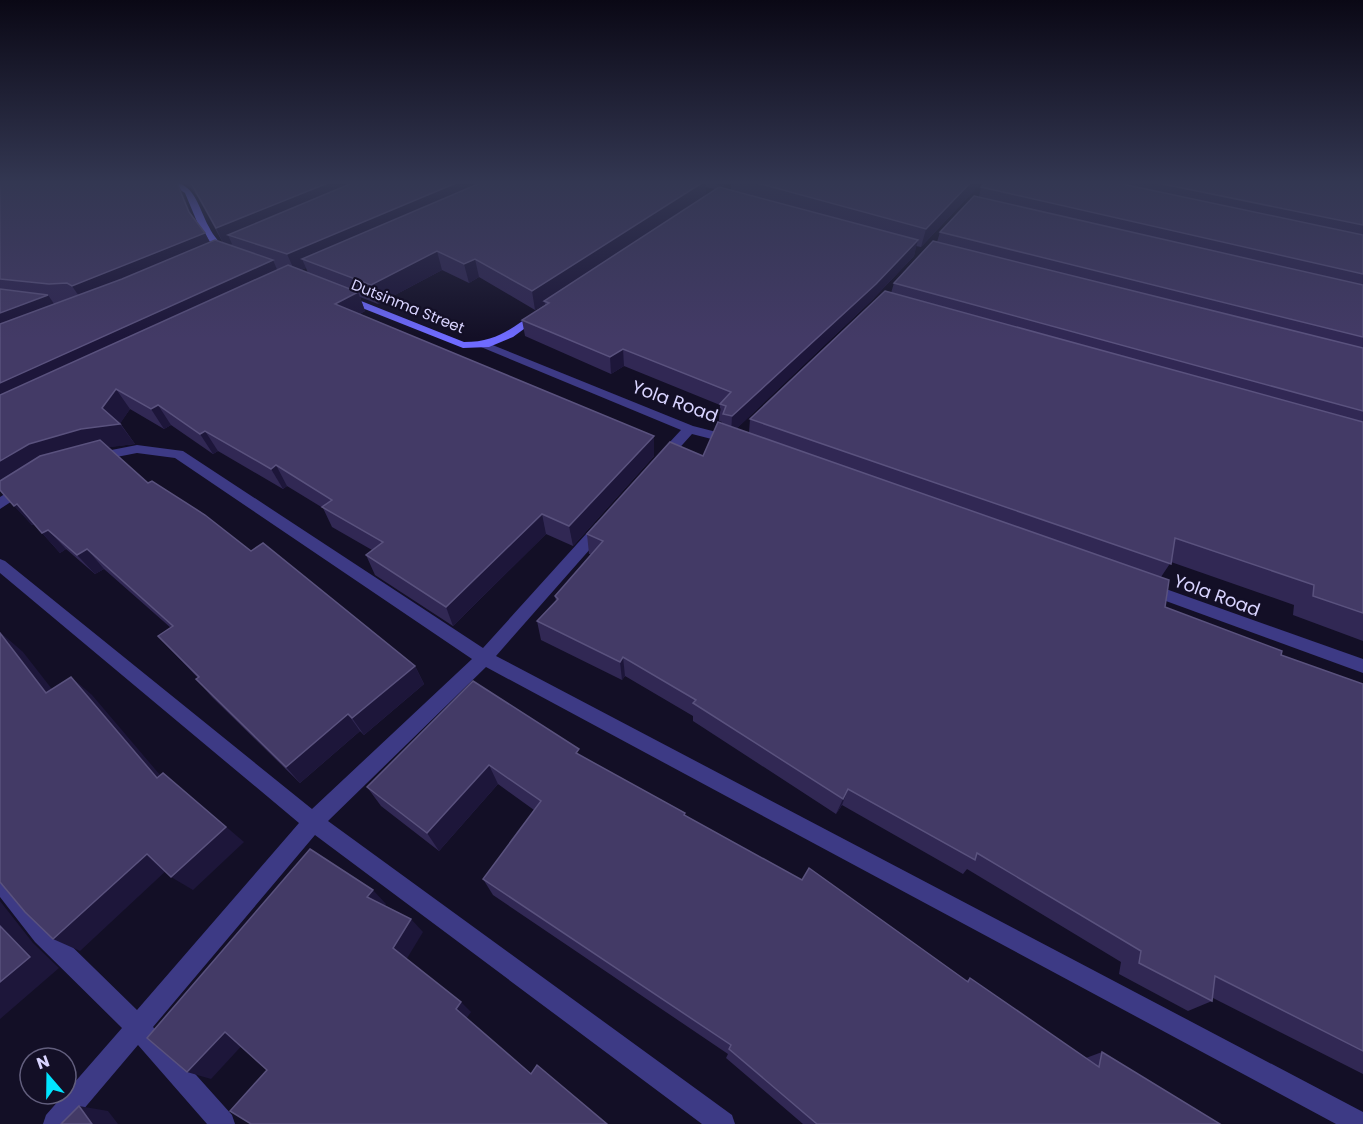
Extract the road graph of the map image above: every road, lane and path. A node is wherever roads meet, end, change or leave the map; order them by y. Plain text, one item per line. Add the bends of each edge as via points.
1 (210, 233) edge
2 (230, 252) joint
3 (213, 257) edge
4 (341, 296) edge
5 (549, 308) edge
6 (485, 345) junction
7 (689, 429) junction
8 (741, 440) edge
9 (85, 460) edge
10 (650, 473) edge
11 (32, 482) edge
12 (0, 504) edge
13 (610, 517) edge
14 (0, 565) edge
15 (1139, 586) edge
16 (484, 658) junction
17 (1363, 666) edge
18 (314, 822) junction
19 (0, 880) edge
20 (138, 1027) junction
21 (55, 1124) edge
22 (223, 1124) edge
23 (723, 1124) edge
24 (1361, 1124) edge

1 - 2 street
2 - 3 street
4 - 6 street, Dutsinma Street via 463,345
5 - 6 street, Dutsinma Street via 509,335
6 - 7 street, Yola Road
7 - 8 street, Yola Road
7 - 10 street
9 - 16 street via 137,449 178,454
11 - 12 street
13 - 16 street
14 - 18 street
15 - 17 street, Yola Road
16 - 18 street
16 - 24 street
18 - 20 street
18 - 23 street
19 - 20 street via 43,934
20 - 21 street
20 - 22 street

